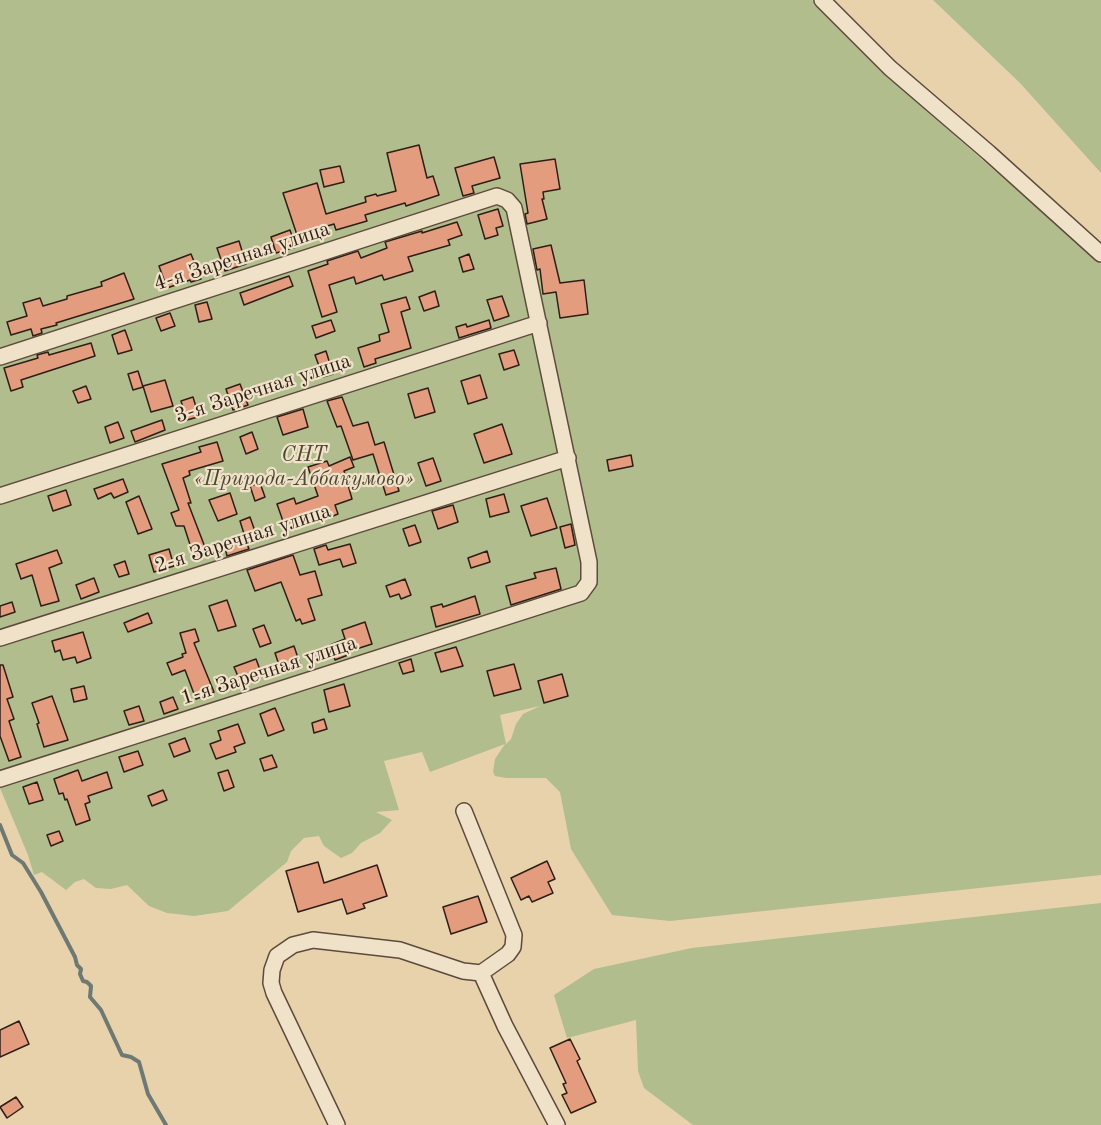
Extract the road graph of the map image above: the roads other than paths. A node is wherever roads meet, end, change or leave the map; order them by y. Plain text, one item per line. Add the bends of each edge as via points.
1 (822, 0) edge
2 (498, 196) joint
3 (1101, 254) edge
4 (539, 323) junction
5 (0, 357) edge
6 (568, 458) junction
7 (0, 496) edge
8 (0, 638) edge
9 (0, 779) edge
10 (464, 811) dead end
11 (481, 973) junction
12 (337, 1125) edge
13 (557, 1125) edge

1 - 3 street via 890,68
2 - 4 street, 1-я Заречная улица via 514,208
2 - 5 street, 4-я Заречная улица
4 - 6 street, 1-я Заречная улица
4 - 7 street, 3-я Заречная улица
6 - 8 street, 2-я Заречная улица
6 - 9 street, 1-я Заречная улица via 589,562 589,582 581,593
10 - 11 street via 514,935 508,954
11 - 12 street via 400,950 314,940 293,945 277,956 272,970 274,993
11 - 13 street

